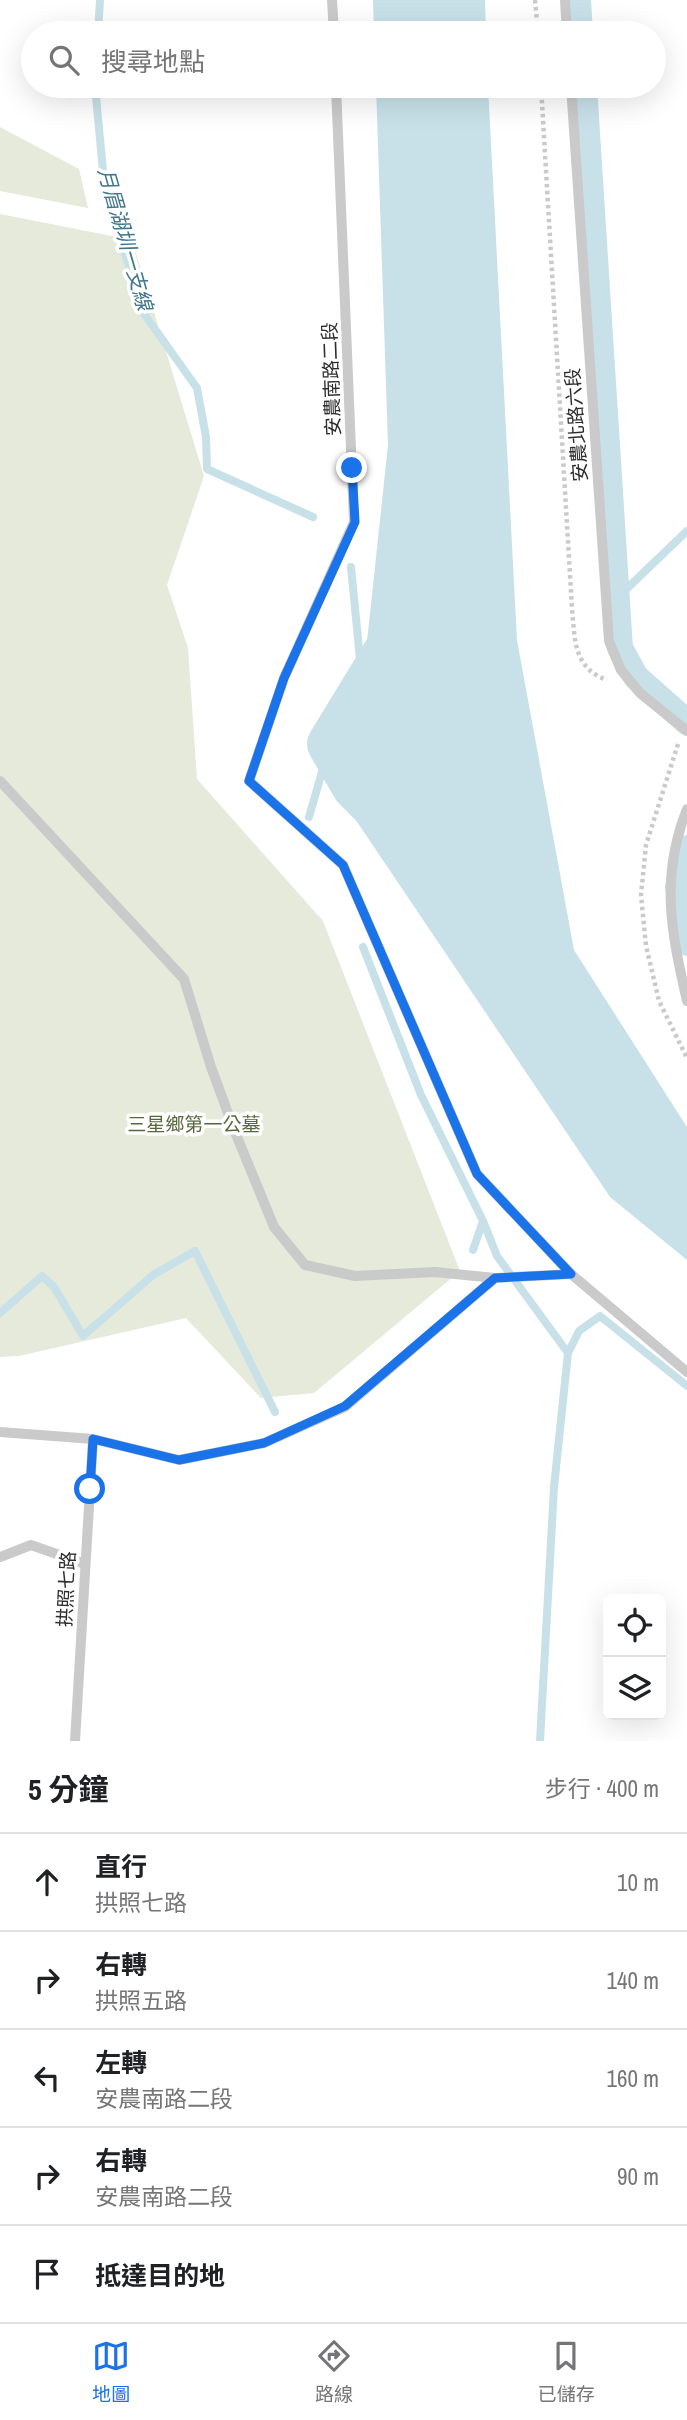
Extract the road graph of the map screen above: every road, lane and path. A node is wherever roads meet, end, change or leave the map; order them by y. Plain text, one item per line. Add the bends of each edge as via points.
1 (332, 0) edge
2 (535, 0) edge
3 (565, 0) edge
4 (333, 21) edge
5 (537, 21) edge
6 (566, 21) edge
7 (337, 98) edge
8 (542, 98) edge
9 (571, 98) edge
10 (638, 690) junction
11 (687, 731) edge
12 (0, 781) edge
13 (687, 809) edge
14 (687, 1001) edge
15 (571, 1274) junction
16 (495, 1278) junction
17 (687, 1372) edge
18 (0, 1432) edge
19 (93, 1439) junction
20 (0, 1557) edge
21 (85, 1564) junction
22 (75, 1741) edge

1 - 4 lane
2 - 5 path
3 - 6 lane
7 - 15 lane, 安農南路二段 via 355,522 284,678 249,781 343,865 477,1174
8 - 10 path via 576,653 594,676
9 - 10 lane, 安農北路六段 via 609,641 621,670
10 - 11 lane, 安農北路六段
12 - 16 lane via 184,979 225,1106 275,1227 305,1265 355,1276 435,1272
13 - 14 lane via 677,833 669,890 673,941
15 - 16 lane
15 - 17 lane, 安農南路二段
16 - 19 lane via 345,1406 264,1443 179,1460
18 - 19 lane
19 - 21 lane, 拱照七路
20 - 21 lane via 31,1545
21 - 22 lane, 拱照七路

